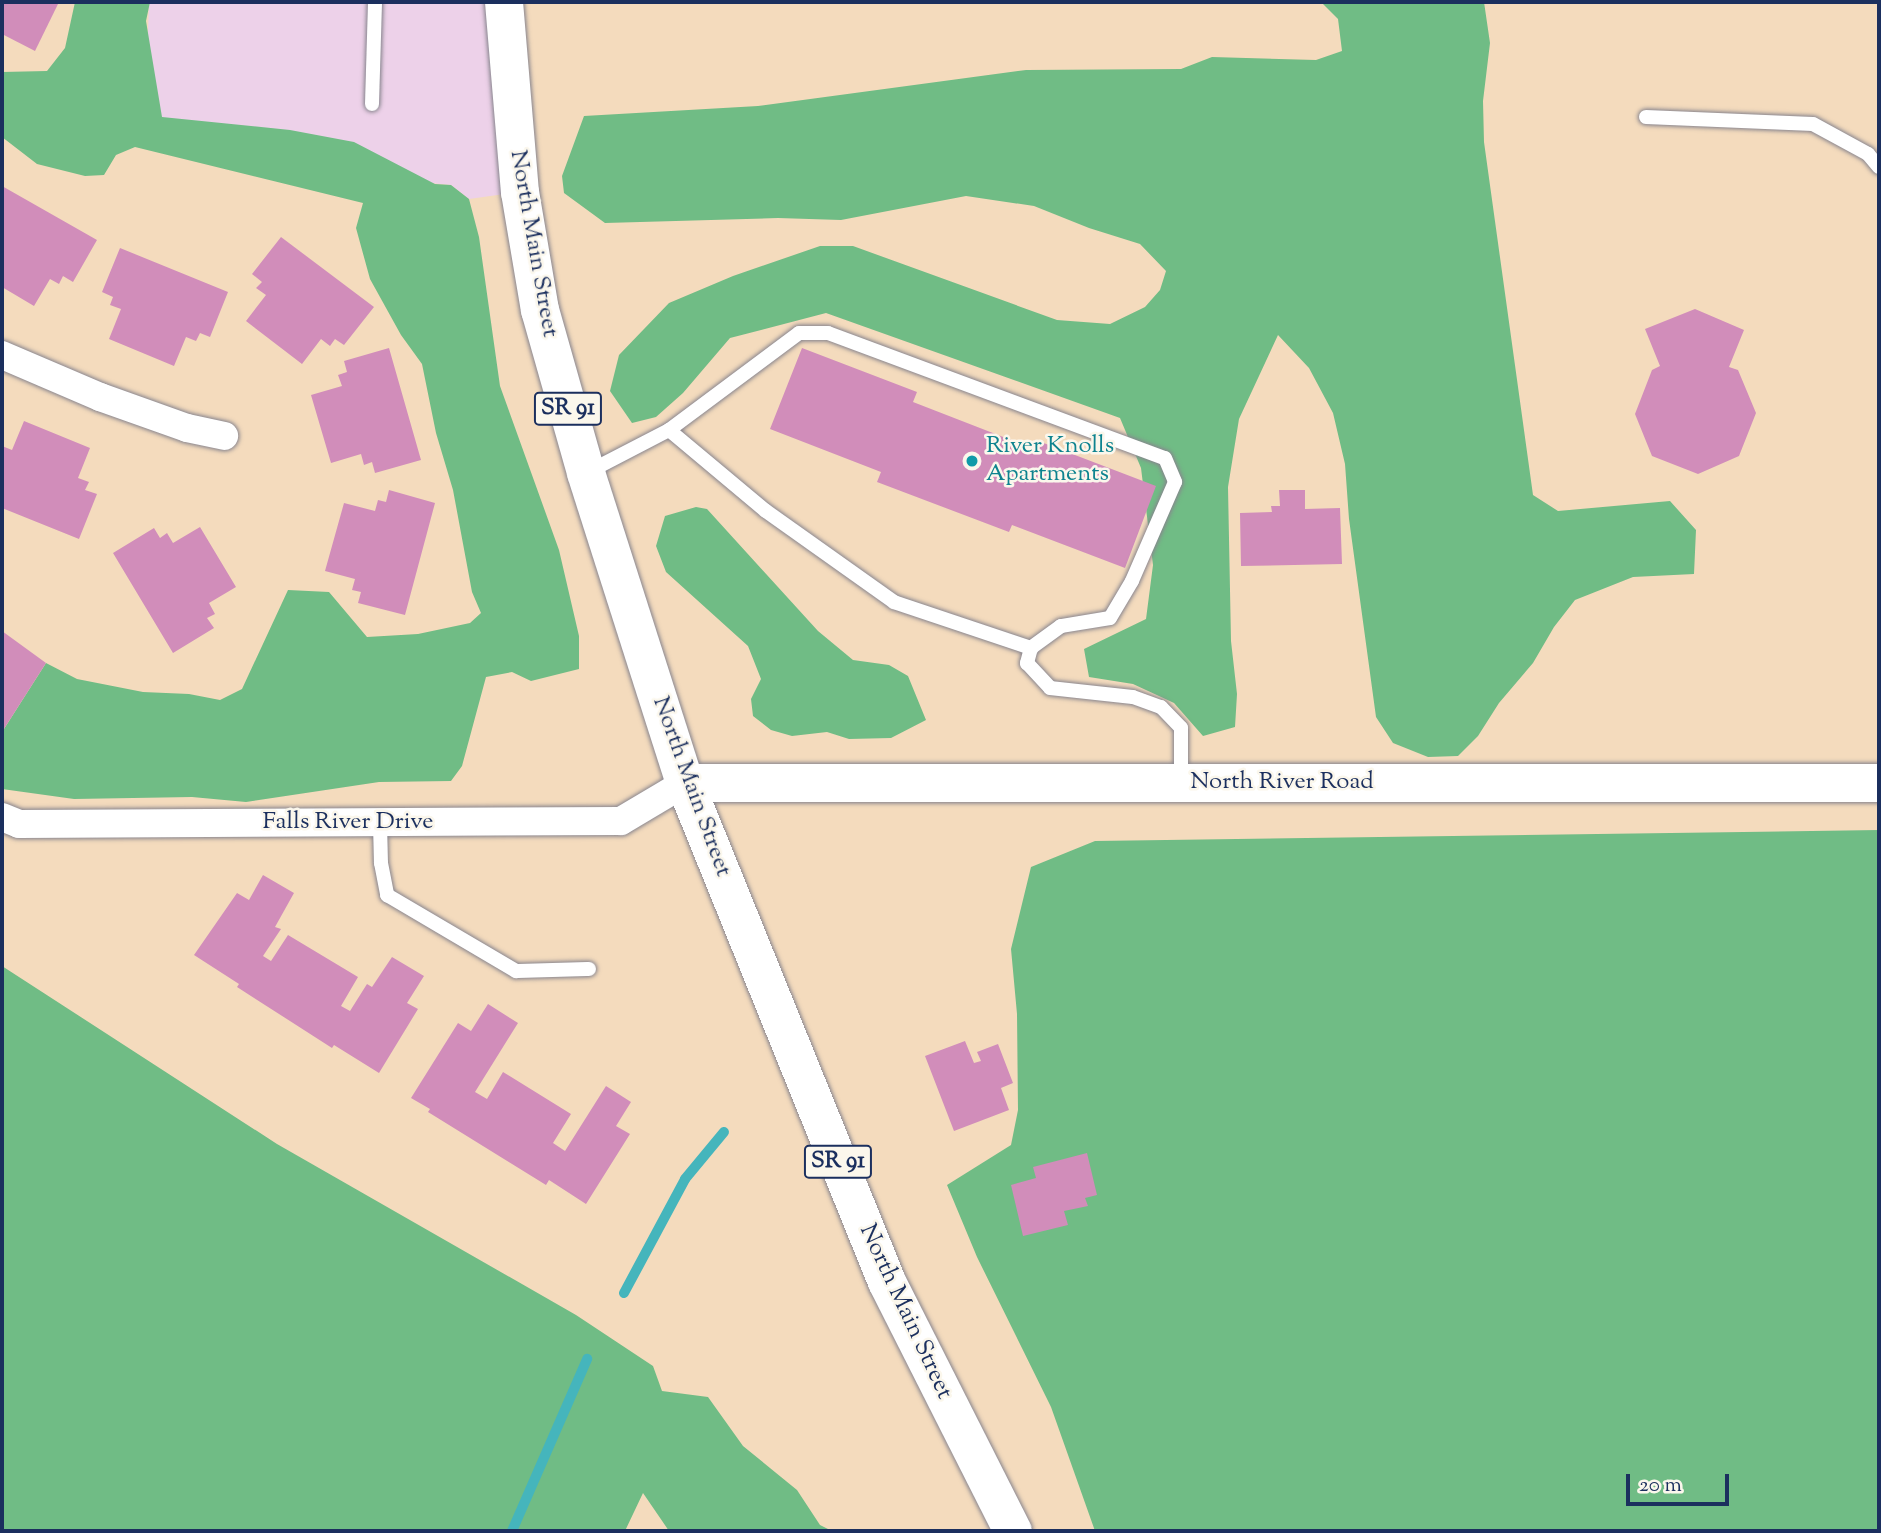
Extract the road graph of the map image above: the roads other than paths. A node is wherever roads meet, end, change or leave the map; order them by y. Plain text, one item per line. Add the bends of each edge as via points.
1 (375, 2) edge
2 (504, 2) edge
3 (372, 104) dead end
4 (1646, 117) dead end
5 (1879, 167) edge
6 (2, 355) edge
7 (669, 430) junction
8 (223, 436) dead end
9 (586, 473) junction
10 (1031, 648) junction
11 (685, 783) junction
12 (1181, 783) junction
13 (1879, 783) edge
14 (2, 817) edge
15 (380, 822) junction
16 (589, 969) dead end
17 (1013, 1531) edge

1 - 3 lane
2 - 9 main road, North Main Street / SR 91 via 520,192 540,310
4 - 5 lane via 1813,124 1868,154
6 - 8 street via 100,397
7 - 9 lane
7 - 10 lane via 766,511 894,601
7 - 10 lane via 799,333 828,333 1165,458 1175,482 1132,581 1110,618 1060,626
9 - 11 main road, North Main Street / SR 91
10 - 12 lane via 1027,663 1050,688 1133,697 1161,707 1181,728
11 - 12 main road, North River Road
11 - 15 street, Falls River Drive via 621,821
11 - 17 main road, North Main Street / SR 91 via 887,1282
12 - 13 main road, North River Road
14 - 15 street, Falls River Drive via 19,824
15 - 16 lane via 387,895 516,971

